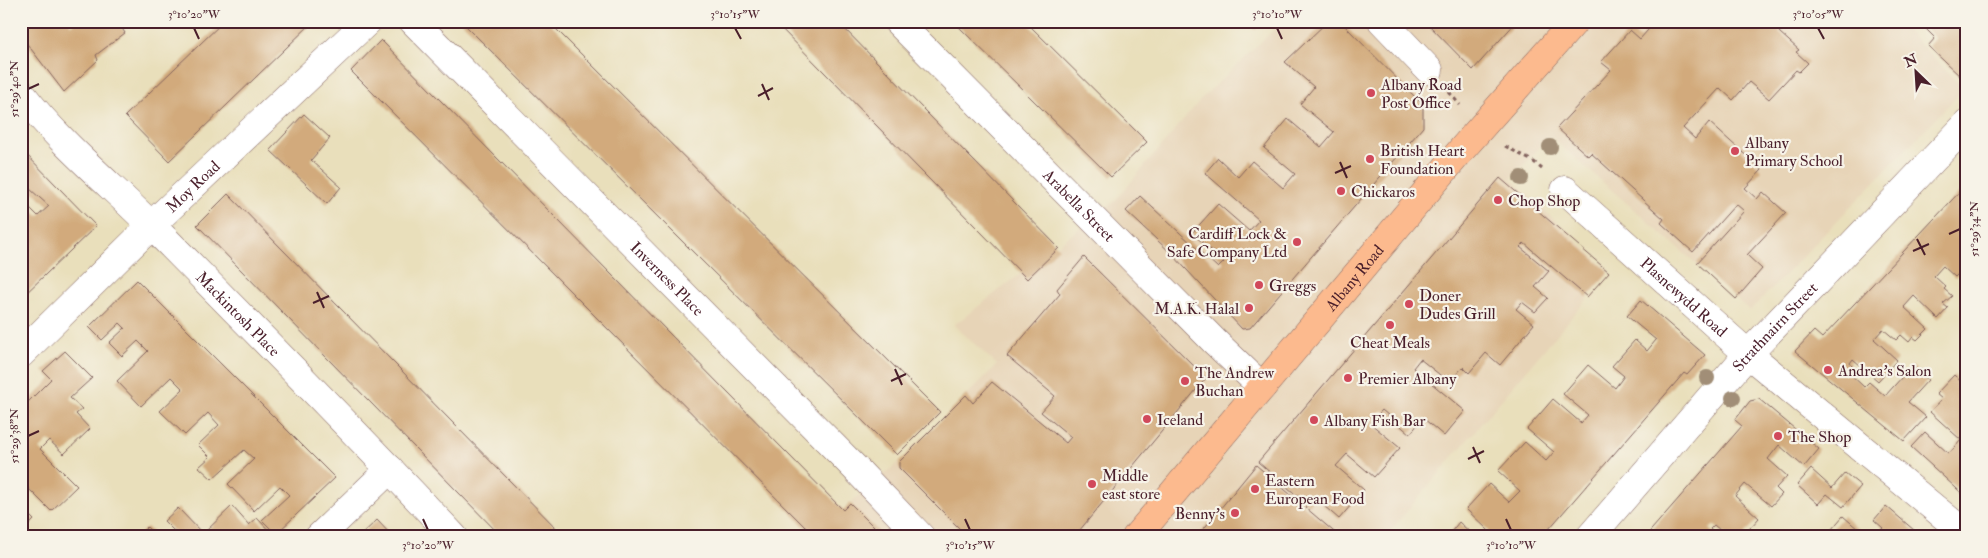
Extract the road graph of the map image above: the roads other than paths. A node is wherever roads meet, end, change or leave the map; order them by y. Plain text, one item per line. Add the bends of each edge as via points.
1 (368, 21) edge
2 (413, 21) edge
3 (897, 21) edge
4 (1382, 21) edge
5 (1575, 21) edge
6 (1429, 70) dead end
7 (21, 93) edge
8 (1967, 124) edge
9 (1564, 190) road end
10 (151, 226) junction
11 (21, 354) edge
12 (1748, 354) junction
13 (1262, 386) junction
14 (390, 469) junction
15 (1967, 535) edge
16 (319, 537) edge
17 (454, 537) edge
18 (921, 537) edge
19 (1136, 537) edge
20 (1590, 537) edge

1 - 10 street, Moy Road
2 - 18 street, Inverness Place
3 - 13 street, Arabella Street
4 - 6 street
5 - 13 main road, Albany Road via 1495,110
7 - 10 street, Mackintosh Place via 56,135
8 - 12 street, Strathnairn Street
9 - 12 street, Plasnewydd Road
10 - 11 street, Moy Road
10 - 14 street, Mackintosh Place
12 - 15 street, Plasnewydd Road
12 - 20 street, Strathnairn Street
13 - 19 main road, Albany Road
14 - 16 street
14 - 17 street, Mackintosh Place

